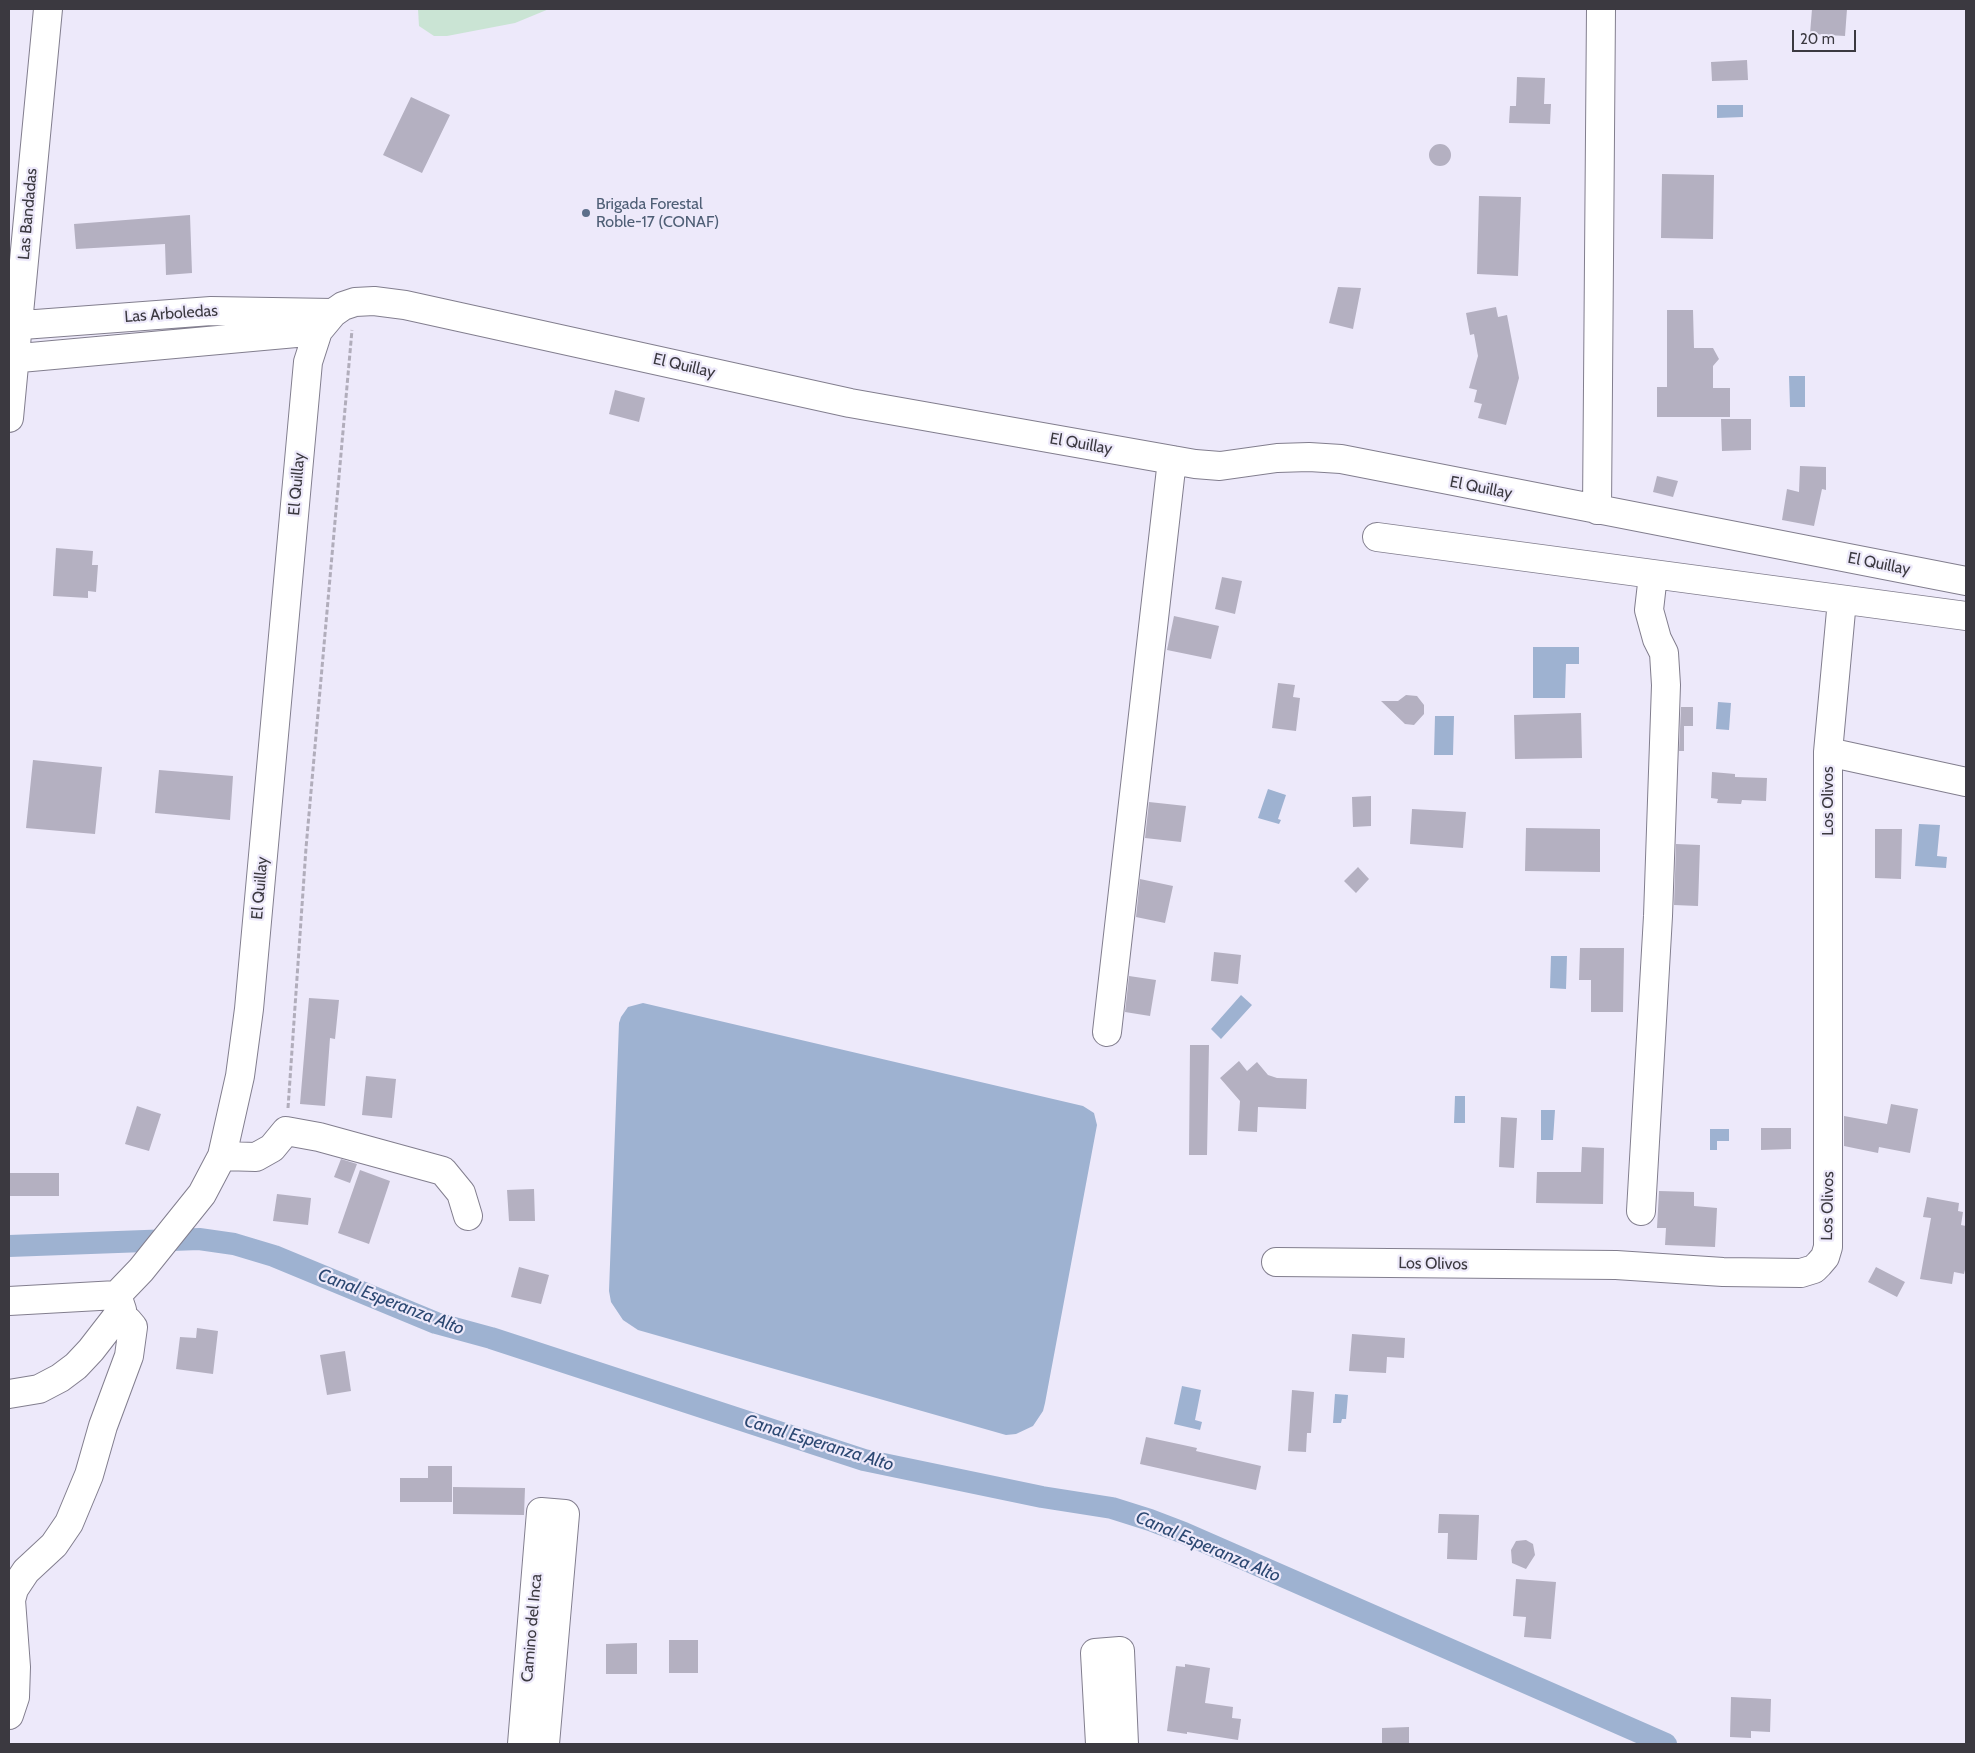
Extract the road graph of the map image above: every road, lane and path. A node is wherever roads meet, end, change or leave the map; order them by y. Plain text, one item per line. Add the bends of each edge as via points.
1 (48, 9) edge
2 (1601, 9) edge
3 (335, 315) junction
4 (13, 326) edge
5 (12, 359) edge
6 (9, 418) edge
7 (1172, 460) junction
8 (1597, 510) junction
9 (1377, 537) dead end
10 (1653, 575) junction
11 (1966, 581) edge
12 (1842, 600) junction
13 (1966, 616) edge
14 (1828, 752) junction
15 (1966, 782) edge
16 (1107, 1032) dead end
17 (286, 1131) junction
18 (222, 1156) junction
19 (1640, 1211) dead end
20 (468, 1216) dead end
21 (1276, 1262) dead end
22 (9, 1301) edge
23 (118, 1306) junction
24 (9, 1394) edge
25 (21, 1564) edge
26 (9, 1715) edge
27 (522, 1744) edge
28 (545, 1744) edge
29 (1100, 1744) edge
30 (1124, 1744) edge

1 - 4 street, Las Bandadas
2 - 8 street
3 - 4 street, Las Arboledas via 211,311
3 - 5 street, Las Arboledas
3 - 7 street, El Quillay via 374,301 405,305 850,403
3 - 17 path via 306,848
3 - 18 street, El Quillay via 308,362 249,1009 240,1076
4 - 5 street, Las Bandadas
5 - 6 street, Las Bandadas
7 - 8 street, El Quillay via 1220,466 1277,458 1340,459
7 - 16 street
8 - 11 street, El Quillay
9 - 10 street
10 - 12 street
10 - 19 street via 1649,610 1664,653 1666,685 1658,916
12 - 13 street
12 - 14 street, Los Olivos
14 - 15 street
14 - 21 street, Los Olivos via 1828,1247 1825,1257 1814,1269 1801,1273 1723,1272 1616,1265
17 - 18 street via 272,1148 256,1158
17 - 20 street via 443,1171 461,1193
18 - 23 street, El Quillay via 202,1194 141,1270
22 - 23 street
23 - 24 street, El Quillay via 91,1350 76,1366 39,1389
23 - 25 street via 133,1327 129,1356 102,1426 89,1474 70,1523 54,1545
25 - 26 street via 11,1600 16,1667 15,1698
27 - 28 street, Camino del Inca via 553,1513
29 - 30 street via 1108,1652

